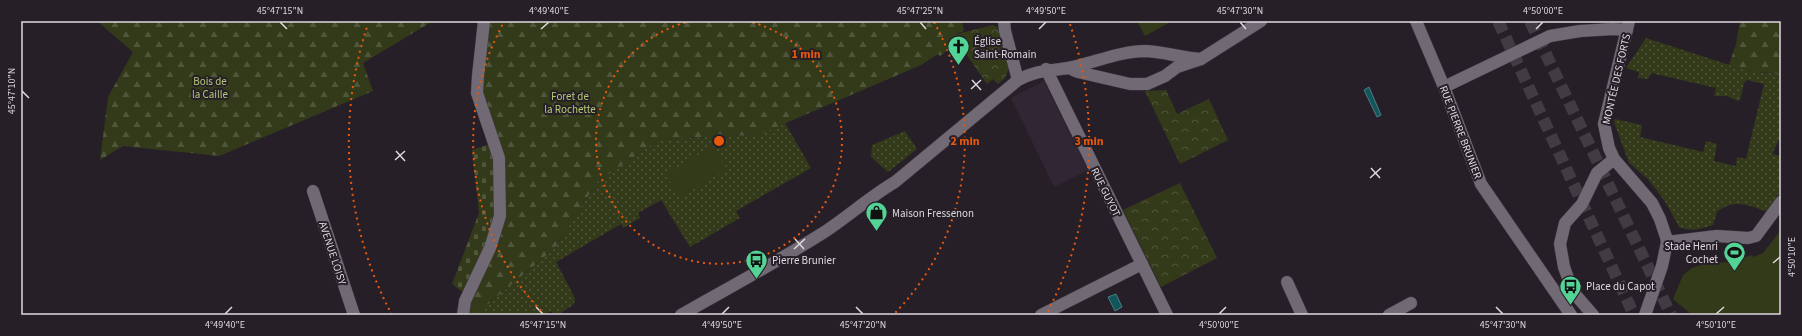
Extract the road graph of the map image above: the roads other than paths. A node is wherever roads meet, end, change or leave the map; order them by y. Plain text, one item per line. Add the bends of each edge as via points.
1 (484, 21) edge
2 (1004, 21) edge
3 (1261, 21) edge
4 (1416, 21) edge
5 (1628, 26) edge
6 (1204, 58) junction
7 (1069, 68) junction
8 (1046, 70) junction
9 (1018, 80) junction
10 (1444, 87) junction
11 (1614, 160) junction
12 (313, 191) dead end
13 (1781, 202) edge
14 (1667, 242) junction
15 (1142, 264) junction
16 (1287, 282) dead end
17 (1411, 303) dead end
18 (354, 315) edge
19 (462, 315) edge
20 (681, 315) edge
21 (1040, 315) edge
22 (1167, 315) edge
23 (1302, 315) edge
24 (1389, 315) edge
25 (1571, 315) edge
26 (1593, 315) edge
27 (1645, 315) edge

1 - 19 street via 478,93 498,158 500,216 490,248
2 - 9 street via 1004,31
3 - 6 street
4 - 10 street, RUE PIERRE BRUNIER
5 - 10 street via 1550,36
5 - 11 street, MONTÉE DES FORTS via 1604,124
6 - 7 street via 1144,51
6 - 7 street via 1177,67 1156,81 1139,85
7 - 8 street
8 - 9 street
8 - 15 street, RUE GUYOT
9 - 20 street via 895,182 838,222
10 - 25 street, RUE PIERRE BRUNIER via 1481,184
11 - 14 street, MONTÉE DES FORTS via 1652,203
11 - 26 street via 1597,174 1582,204 1565,223 1560,244 1570,287
12 - 18 street, AVENUE LOISY
13 - 14 street via 1756,236 1717,236
14 - 27 street via 1662,266
15 - 21 street
15 - 22 street, RUE GUYOT
16 - 23 street
17 - 24 street

